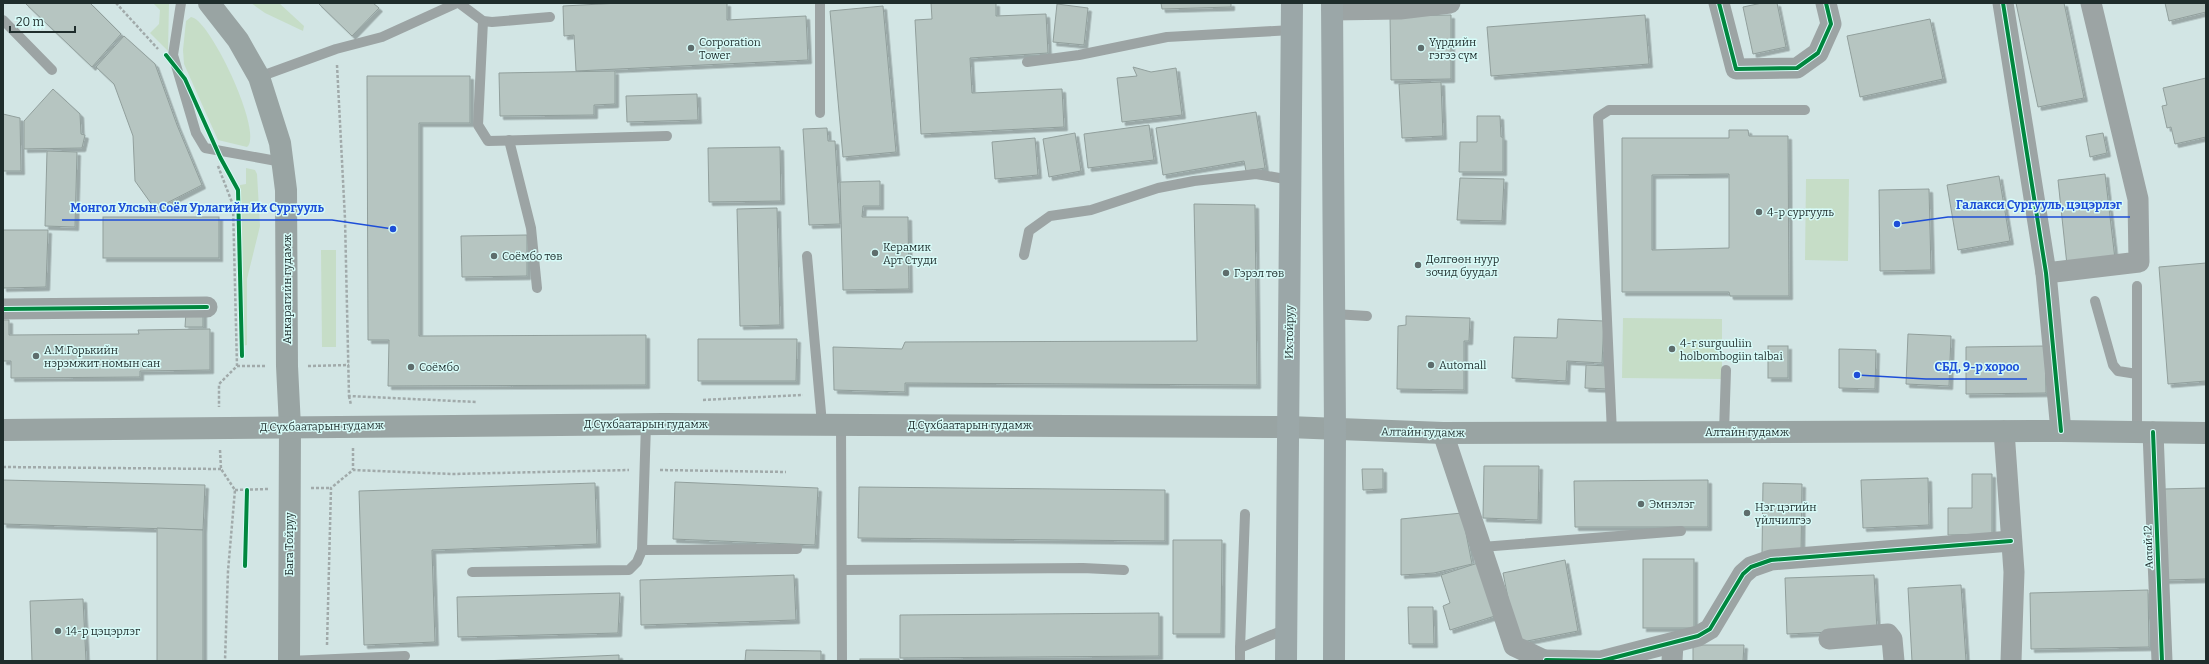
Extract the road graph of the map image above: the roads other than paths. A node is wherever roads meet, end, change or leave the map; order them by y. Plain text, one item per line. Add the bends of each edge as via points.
1 (181, 3) edge
2 (209, 3) edge
3 (458, 3) edge
4 (820, 3) edge
5 (1292, 3) edge
6 (1450, 3) edge
7 (1719, 3) edge
8 (1826, 3) edge
9 (2004, 3) edge
10 (2090, 3) edge
11 (1332, 6) edge
12 (550, 17) dead end
13 (3, 20) edge
14 (483, 20) junction
15 (1292, 30) junction
16 (1027, 62) dead end
17 (52, 70) dead end
18 (259, 77) junction
19 (1805, 110) dead end
20 (820, 113) dead end
21 (667, 136) dead end
22 (509, 140) junction
23 (282, 162) junction
24 (1291, 180) junction
25 (1024, 255) dead end
26 (807, 256) dead end
27 (2046, 273) junction
28 (2137, 286) dead end
29 (537, 288) dead end
30 (2096, 301) dead end
31 (207, 307) dead end
32 (3, 309) edge
33 (1334, 314) junction
34 (1367, 316) dead end
35 (1726, 370) dead end
36 (2137, 374) junction
37 (646, 424) junction
38 (832, 424) junction
39 (290, 427) junction
40 (1288, 427) junction
41 (3, 430) edge
42 (1335, 430) junction
43 (2004, 431) junction
44 (2062, 431) junction
45 (1724, 432) junction
46 (2145, 432) junction
47 (1443, 433) junction
48 (1612, 433) junction
49 (2206, 433) edge
50 (1245, 514) dead end
51 (1681, 532) dead end
52 (2011, 541) junction
53 (1482, 547) junction
54 (797, 549) dead end
55 (642, 550) junction
56 (842, 570) junction
57 (1124, 570) dead end
58 (472, 572) dead end
59 (1286, 629) junction
60 (1829, 639) dead end
61 (1240, 648) junction
62 (1672, 652) edge
63 (406, 656) dead end
64 (1546, 660) edge
65 (289, 661) edge
66 (842, 661) edge
67 (1240, 661) edge
68 (1286, 661) edge
69 (1334, 661) edge
70 (1894, 661) edge
71 (2011, 661) edge
72 (2162, 661) edge

1 - 23 lane via 173,55 196,133 205,148
2 - 18 main road, Анкарагийн гудамж via 238,40
3 - 14 lane
3 - 18 lane via 382,37 336,49
4 - 20 lane
5 - 15 main road, Их тойруу
6 - 11 street via 1400,9
7 - 8 street via 1736,69 1797,68 1818,53 1831,24
9 - 27 street
10 - 27 street via 2138,199 2139,262
11 - 33 main road
12 - 14 lane via 492,22
13 - 17 lane
14 - 22 lane via 478,125 488,141
15 - 16 lane via 1167,37 1079,55
15 - 24 main road, Их тойруу
18 - 23 main road, Анкарагийн гудамж via 280,143
19 - 48 lane via 1609,110 1598,117
21 - 22 lane
22 - 29 lane via 531,228
23 - 39 main road, Анкарагийн гудамж via 286,190
24 - 25 lane via 1256,174 1194,181 1158,188 1090,210 1050,216 1029,231
24 - 40 main road, Их тойруу
26 - 38 lane
27 - 44 street
28 - 36 lane
30 - 36 lane via 2113,365 2118,371
31 - 32 street
33 - 34 lane
33 - 42 main road
35 - 45 lane
36 - 46 lane
37 - 38 main road, Д.Сүхбаатарын гудамж
37 - 39 main road, Д.Сүхбаатарын гудамж
37 - 55 lane
38 - 40 main road, Д.Сүхбаатарын гудамж
38 - 56 lane
39 - 41 main road, Д.Сүхбаатарын гудамж
39 - 65 main road, Бага Тойруу
40 - 42 main road, Алтайн гудамж
40 - 59 main road, Их тойруу
42 - 47 main road, Алтайн гудамж
42 - 69 main road
43 - 44 main road, Алтайн гудамж
43 - 45 main road, Алтайн гудамж
43 - 52 street
44 - 46 main road, Алтайн гудамж
45 - 48 main road, Алтайн гудамж
46 - 49 main road, Алтайн гудамж
46 - 72 street, Ααταй 12
47 - 48 main road, Алтайн гудамж
47 - 53 street
50 - 61 lane
51 - 53 lane
52 - 62 street via 1771,560 1751,567 1743,574 1710,629
52 - 71 street via 2014,572
53 - 64 street via 1514,646
54 - 55 lane
55 - 58 lane via 637,562 629,570
56 - 57 lane
56 - 66 lane
59 - 61 lane
59 - 68 main road, Их тойруу
60 - 70 street via 1888,634 1892,639
61 - 67 lane
62 - 64 street via 1601,661
63 - 65 lane

